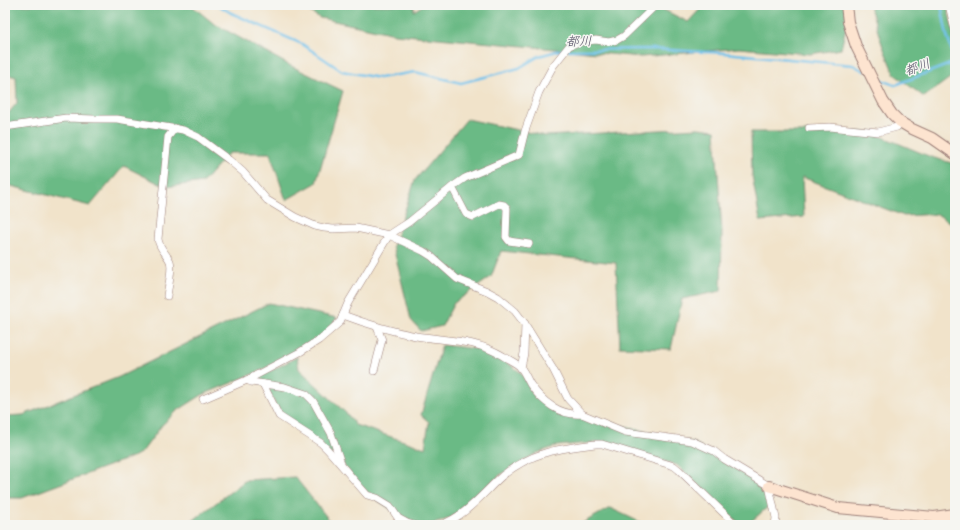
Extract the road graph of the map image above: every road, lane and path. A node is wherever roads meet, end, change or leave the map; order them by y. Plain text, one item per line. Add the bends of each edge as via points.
1 (656, 5) edge
2 (846, 5) edge
3 (949, 5) edge
4 (955, 30) edge
5 (900, 122) junction
6 (5, 127) edge
7 (175, 128) junction
8 (809, 128) dead end
9 (955, 154) edge
10 (452, 187) junction
11 (389, 235) junction
12 (529, 244) dead end
13 (167, 296) dead end
14 (343, 315) junction
15 (525, 324) junction
16 (377, 327) junction
17 (521, 368) junction
18 (374, 371) dead end
19 (246, 380) junction
20 (263, 384) junction
21 (203, 399) dead end
22 (582, 414) junction
23 (342, 467) junction
24 (769, 486) junction
25 (955, 514) edge
26 (414, 525) edge
27 (440, 525) edge
28 (736, 525) edge
29 (775, 525) edge

1 - 10 street via 617,40 596,40 569,46 553,66 539,92 519,155 465,178
2 - 5 street via 848,22 856,46 883,101
3 - 4 street
5 - 8 street via 897,127 878,132 830,127
5 - 9 street via 932,138
6 - 7 street via 66,118 117,119
7 - 11 street via 198,137 243,172 266,200 295,217 324,228 356,228
7 - 13 street via 168,137 158,239 158,245 171,262
10 - 11 street
10 - 12 street via 466,214 473,217 499,204 504,205 507,208 506,237
11 - 14 street
11 - 15 street via 424,251 457,279 498,297 515,311
14 - 16 street
14 - 19 street via 340,322 319,340
15 - 17 street
15 - 22 street via 553,369 568,400
16 - 17 street via 486,347
16 - 18 street via 382,340
17 - 22 street via 537,394 547,403 559,410
19 - 20 street
19 - 21 street
20 - 23 street via 279,416 321,443
20 - 23 street via 285,387 310,397 331,433
22 - 24 street via 625,432 692,441 714,450 724,459
23 - 26 street via 367,495 390,506 398,518
24 - 25 street via 838,508 934,517
24 - 29 street via 776,518
27 - 28 street via 456,518 502,476 531,458 554,449 596,444 674,466

